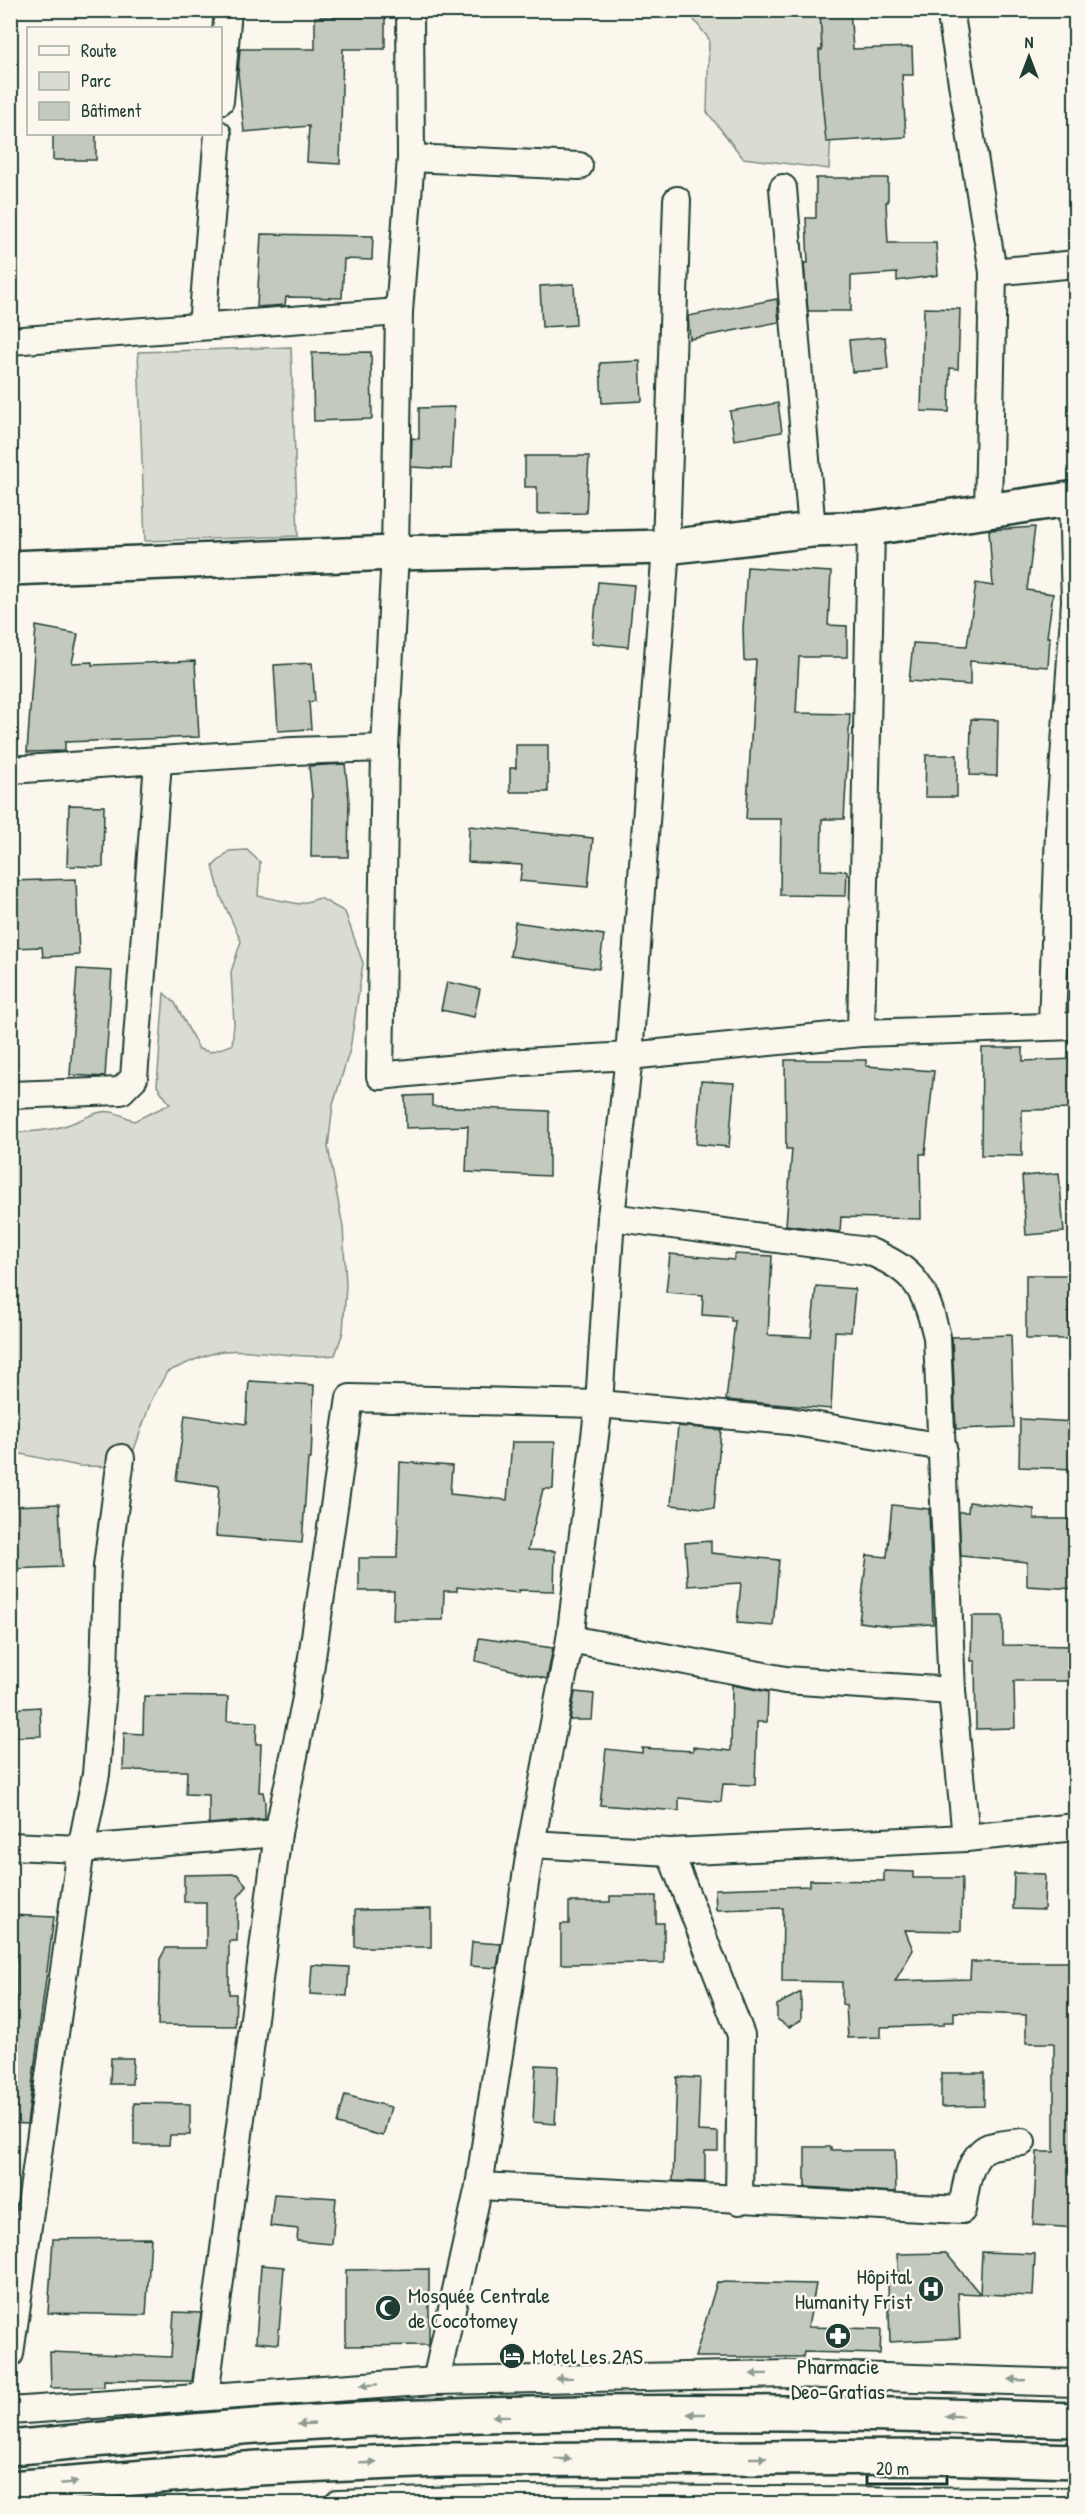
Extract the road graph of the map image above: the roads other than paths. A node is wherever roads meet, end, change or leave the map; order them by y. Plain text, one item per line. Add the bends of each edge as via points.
1 (228, 10) edge
2 (410, 10) edge
3 (950, 10) edge
4 (222, 78) edge
5 (218, 135) edge
6 (411, 158) junction
7 (579, 166) dead end
8 (783, 188) dead end
9 (677, 200) dead end
10 (1076, 264) edge
11 (993, 272) junction
12 (399, 312) junction
13 (202, 326) junction
14 (10, 341) edge
15 (1074, 498) edge
16 (988, 510) junction
17 (871, 528) junction
18 (812, 530) junction
19 (666, 547) junction
20 (395, 553) junction
21 (10, 568) edge
22 (1075, 601) edge
23 (385, 748) junction
24 (158, 762) junction
25 (10, 770) edge
26 (1067, 829) edge
27 (1064, 1026) edge
28 (861, 1033) junction
29 (629, 1056) junction
30 (10, 1095) edge
31 (611, 1217) junction
32 (599, 1404) junction
33 (943, 1447) junction
34 (121, 1458) dead end
35 (570, 1639) junction
36 (952, 1691) junction
37 (1076, 1827) edge
38 (278, 1833) junction
39 (966, 1838) junction
40 (531, 1845) junction
41 (10, 1846) edge
42 (81, 1849) junction
43 (670, 1852) junction
44 (1022, 2142) dead end
45 (479, 2186) junction
46 (740, 2200) junction
47 (10, 2354) edge
48 (436, 2380) junction
49 (1076, 2383) edge
50 (205, 2396) junction
51 (10, 2410) edge
52 (1076, 2420) edge
53 (10, 2448) edge
54 (1076, 2461) edge
55 (10, 2488) edge
56 (492, 2501) edge
57 (918, 2501) edge
58 (1076, 2501) edge
59 (724, 2502) edge
60 (338, 2504) edge

1 - 4 street
2 - 6 street
3 - 11 street
5 - 13 street
6 - 7 street
6 - 12 street
8 - 18 street
9 - 19 street
10 - 11 street
11 - 16 street
12 - 13 street
12 - 20 street
13 - 14 street
15 - 16 main road
15 - 22 street
16 - 17 main road
17 - 18 main road
17 - 28 street
18 - 19 main road
19 - 20 main road
19 - 29 street
20 - 21 main road
20 - 23 street
22 - 26 street
23 - 24 street via 293,750
23 - 29 street via 380,1076
24 - 25 street
24 - 30 street via 134,1078 122,1091
26 - 27 street
27 - 28 street
28 - 29 street
29 - 31 street
31 - 32 street
31 - 33 street via 868,1251 896,1262 920,1287 938,1337
32 - 33 street via 789,1421
32 - 35 street
32 - 38 street via 350,1398 306,1698
33 - 36 street
34 - 42 street via 107,1566 96,1774
35 - 36 street via 785,1680
35 - 40 street
36 - 39 street
37 - 39 street
38 - 42 street
38 - 50 street
39 - 43 street
40 - 43 street
40 - 45 street
41 - 42 street
42 - 47 street
43 - 46 street via 741,2035
44 - 46 street via 988,2148 979,2156 967,2178 962,2210
45 - 46 street
45 - 48 street
49 -> 48 street via 790,2374
48 -> 50 street
50 - 51 street
52 -> 53 main road via 800,2414 442,2417 257,2426
55 -> 54 main road via 258,2468 439,2460 938,2457
56 - 59 street
56 - 60 street
57 - 58 street
57 - 59 street

